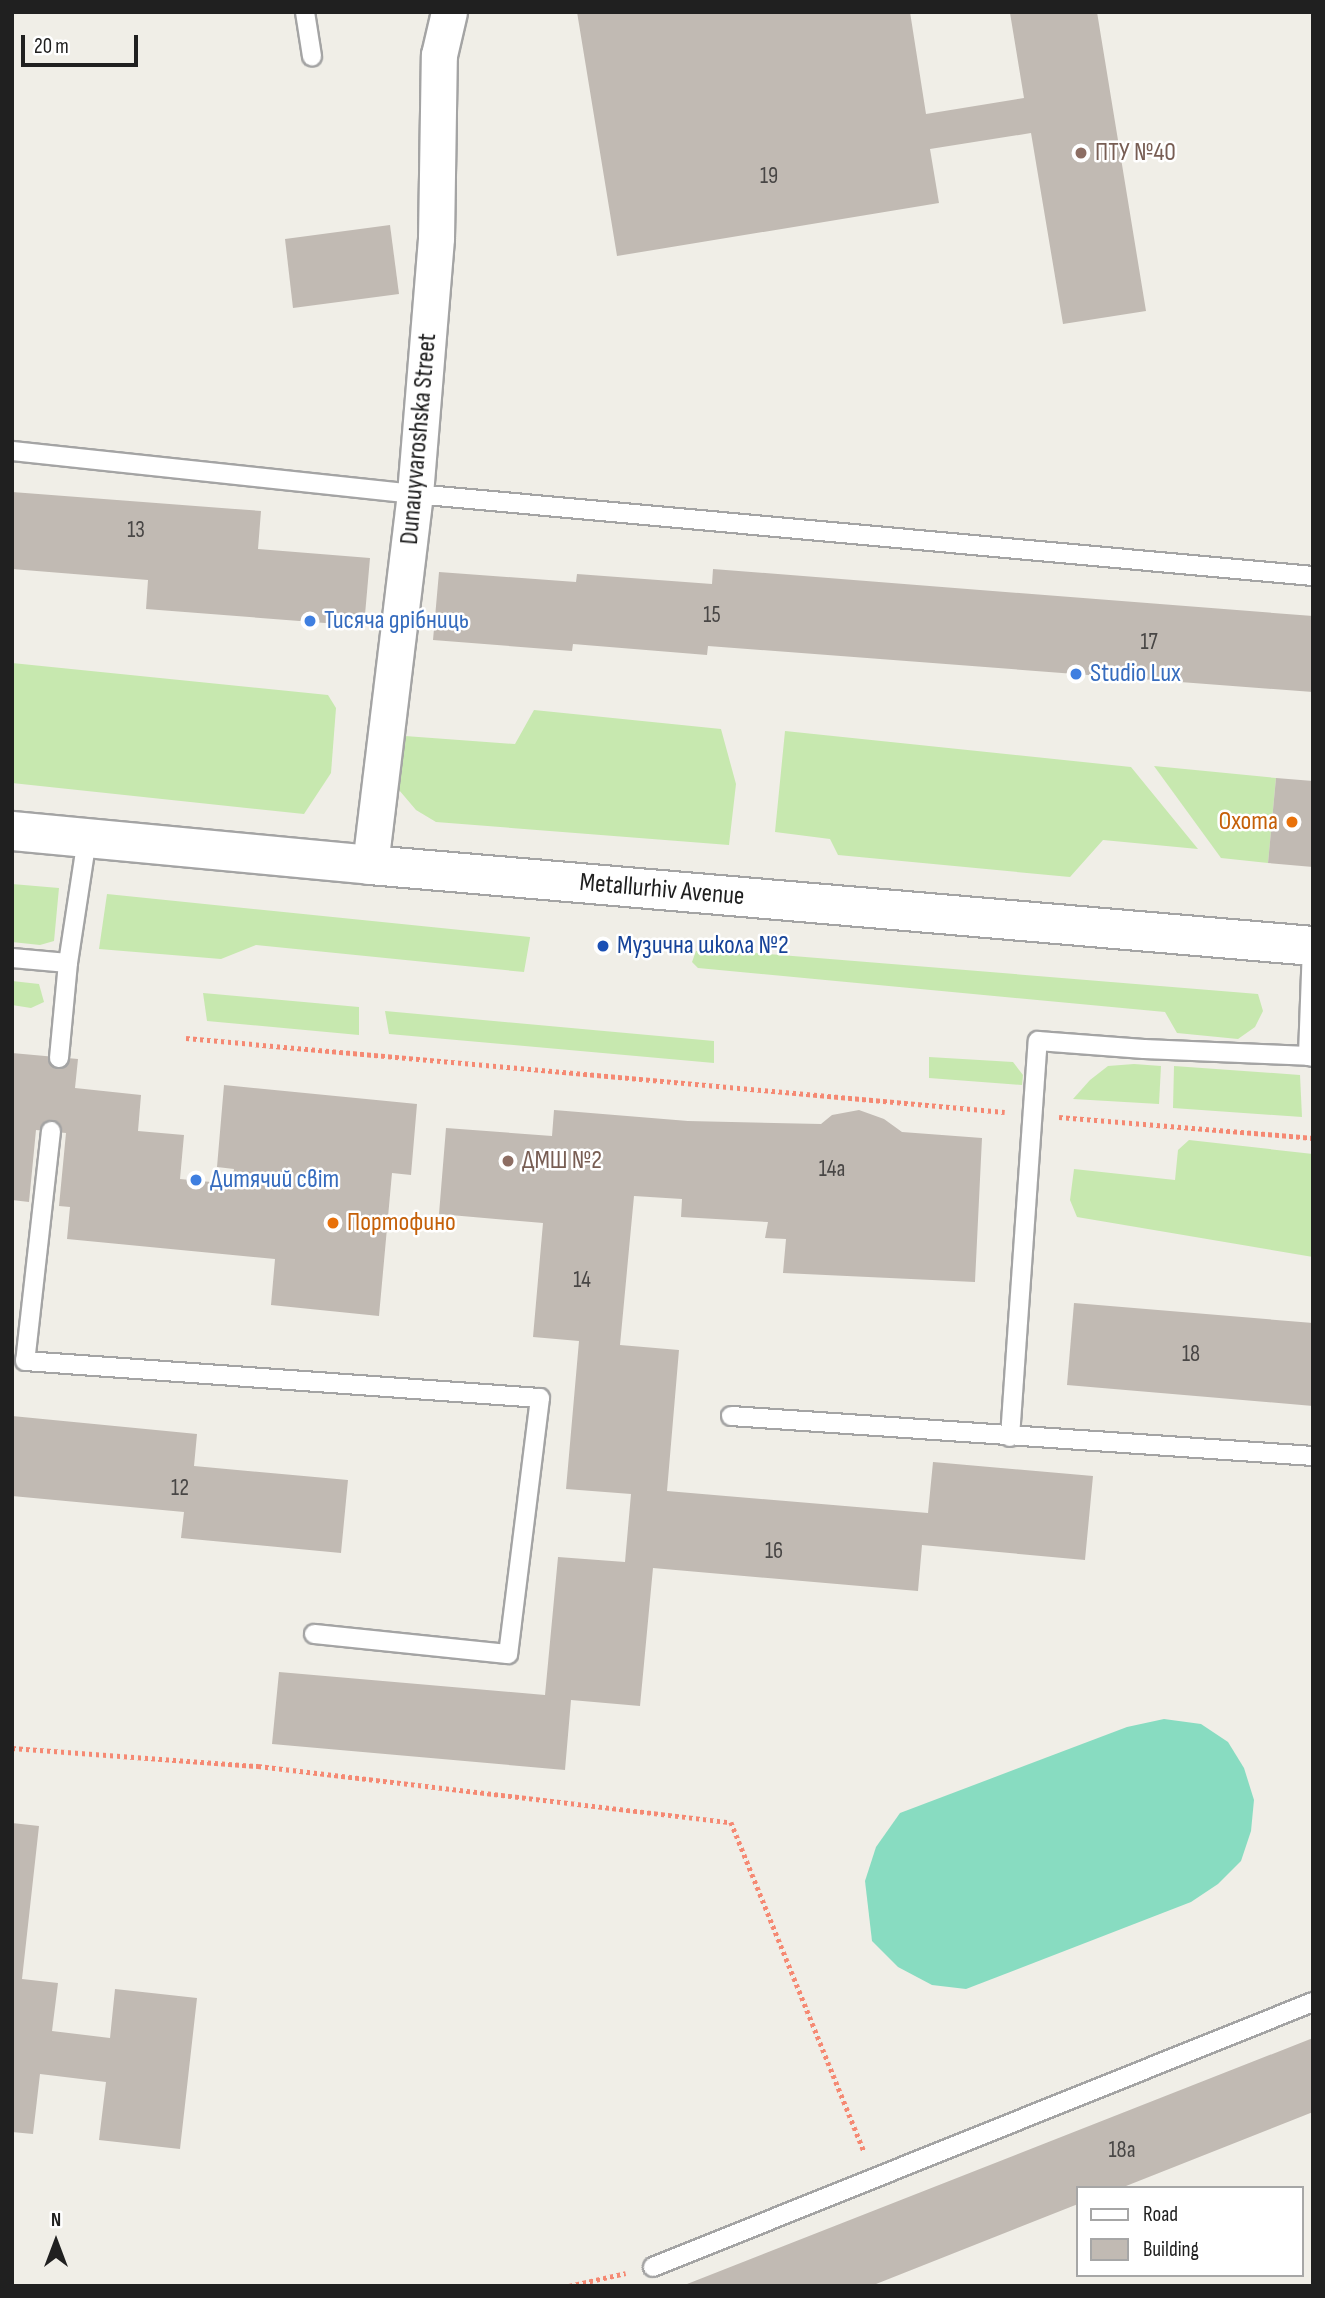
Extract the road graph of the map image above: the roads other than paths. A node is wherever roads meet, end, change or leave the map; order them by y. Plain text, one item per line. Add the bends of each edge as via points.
1 (305, 12) edge
2 (449, 12) edge
3 (312, 56) dead end
4 (12, 451) edge
5 (415, 494) junction
6 (1313, 576) edge
7 (12, 831) edge
8 (87, 839) junction
9 (370, 865) junction
10 (1313, 946) edge
11 (12, 958) edge
12 (68, 963) junction
13 (1310, 1056) edge
14 (59, 1058) dead end
15 (51, 1130) dead end
16 (732, 1416) dead end
17 (1010, 1437) junction
18 (1313, 1456) edge
19 (314, 1634) dead end
20 (1313, 2002) edge
21 (653, 2267) road end

1 - 3 lane
2 - 5 street, Dunauyvaroshska Street via 439,55 436,238
4 - 5 lane
5 - 6 lane
5 - 9 street, Dunauyvaroshska Street
7 - 8 street, Metallurhiv Avenue
8 - 9 street, Metallurhiv Avenue
8 - 12 lane
9 - 10 street, Metallurhiv Avenue
10 - 13 lane
11 - 12 lane
12 - 14 lane
13 - 17 lane via 1038,1041
15 - 19 lane via 25,1361 540,1398 508,1654
16 - 17 lane
17 - 18 lane
20 - 21 lane

